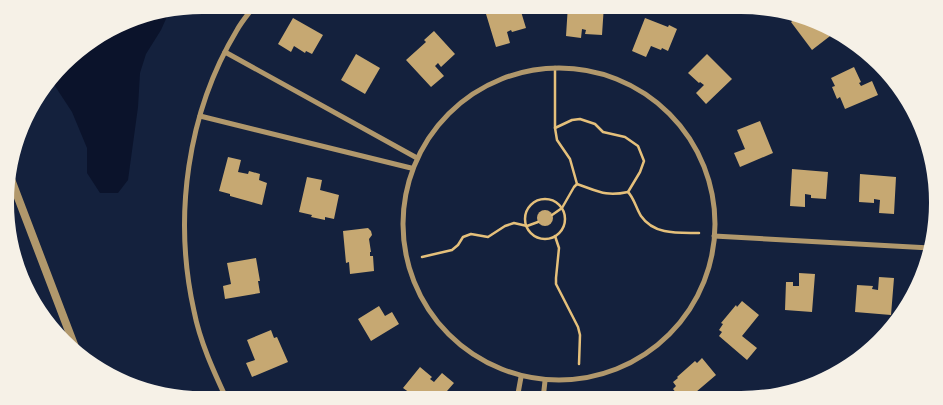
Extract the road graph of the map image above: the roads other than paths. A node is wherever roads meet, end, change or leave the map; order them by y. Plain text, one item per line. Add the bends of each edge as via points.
1 (248, 14) edge
2 (225, 52) junction
3 (200, 116) junction
4 (417, 158) junction
5 (411, 168) junction
6 (14, 188) edge
7 (714, 236) junction
8 (924, 248) edge
9 (72, 339) edge
10 (521, 377) junction
11 (546, 382) junction
12 (223, 391) edge
13 (518, 391) edge
14 (544, 391) edge

1 - 2 street
2 - 3 street
2 - 4 street
3 - 5 street
3 - 12 street via 188,169 187,274 197,322
4 - 5 street
4 - 7 street via 439,124 464,99 495,80 530,69 555,67 601,72 634,86 663,106 687,134 704,165 713,200
5 - 10 street via 404,223 406,252 428,307 446,330 468,349 494,367
6 - 9 street
7 - 8 street
7 - 11 street via 710,269 701,290 690,310 664,342 634,362 606,374 581,380
10 - 11 street
10 - 13 street
11 - 14 street

